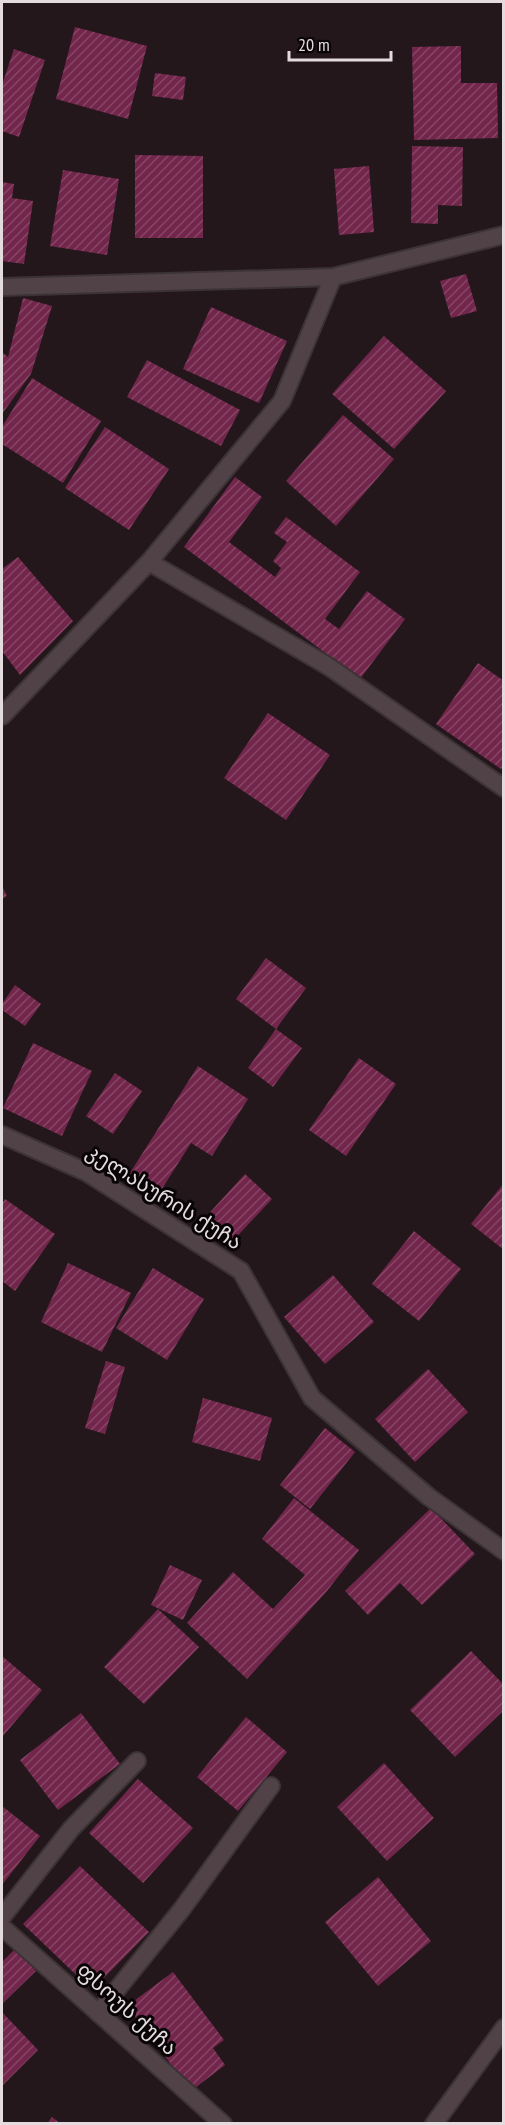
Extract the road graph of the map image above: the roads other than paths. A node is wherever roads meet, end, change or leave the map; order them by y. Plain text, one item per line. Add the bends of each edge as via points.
1 (504, 235) edge
2 (333, 277) junction
3 (2, 287) edge
4 (149, 562) junction
5 (2, 716) edge
6 (504, 788) edge
7 (2, 1135) edge
8 (504, 1551) edge
9 (137, 1761) dead end
10 (271, 1786) dead end
11 (2, 1917) edge
12 (2, 1927) edge
13 (98, 2013) junction
14 (504, 2028) edge
15 (222, 2124) edge
16 (434, 2124) edge

1 - 2 street
2 - 3 street
2 - 4 street via 282,401
4 - 5 street
4 - 6 street via 328,666
7 - 8 street, კელასურის ქუჩა via 86,1172 241,1271 312,1398 429,1497
9 - 11 street via 71,1829
10 - 13 street via 182,1909
12 - 13 street, ფსოუს ქუჩა
13 - 15 street, ფსოუს ქუჩა
14 - 16 street

